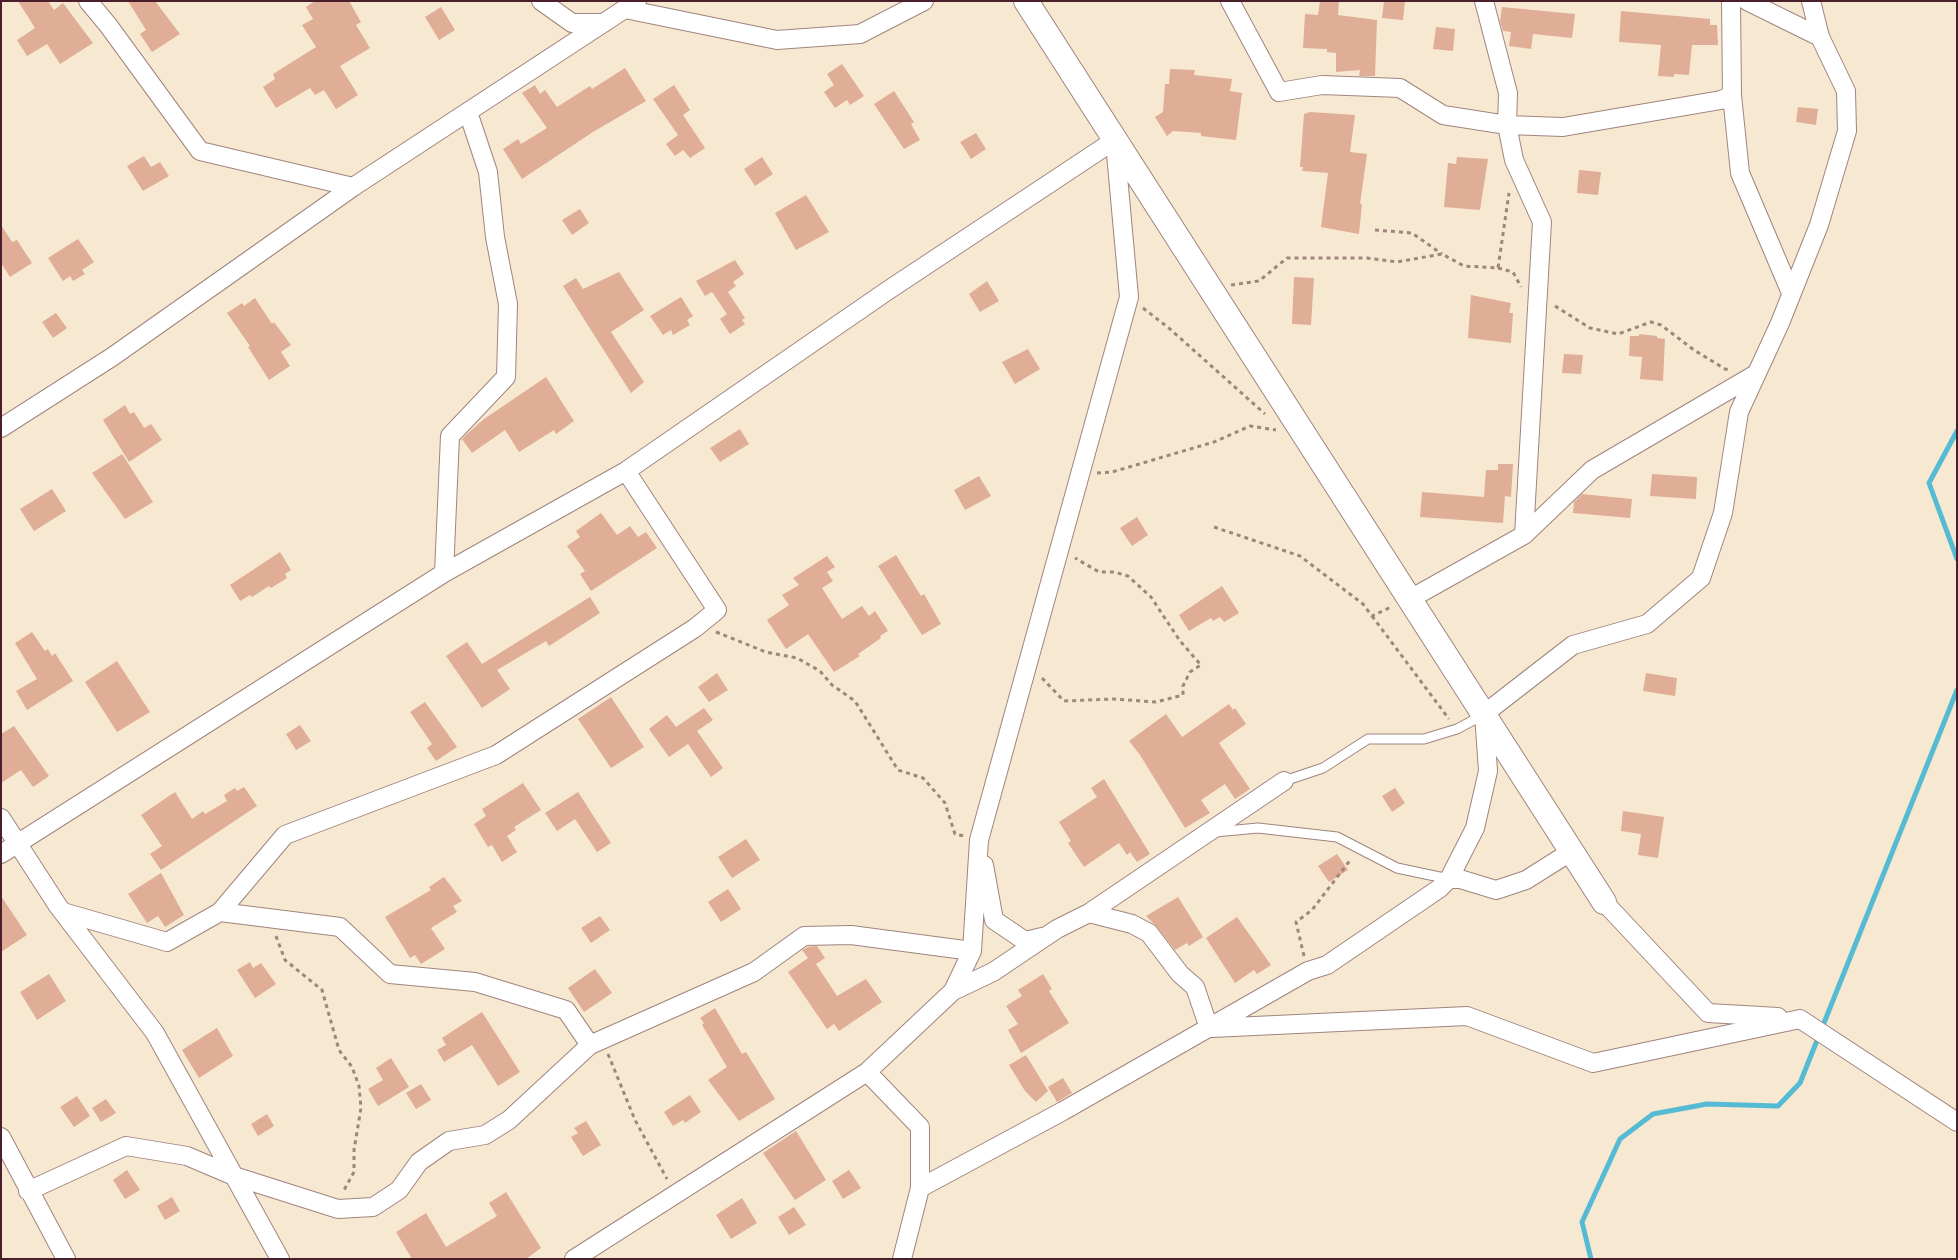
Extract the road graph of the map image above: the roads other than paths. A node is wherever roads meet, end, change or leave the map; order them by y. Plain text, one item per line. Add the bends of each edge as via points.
1 (88, 1) edge
2 (541, 1) edge
3 (924, 1) edge
4 (1026, 1) edge
5 (1230, 1) edge
6 (1484, 1) edge
7 (1730, 1) edge
8 (1747, 1) edge
9 (1811, 1) edge
10 (631, 5) edge
11 (604, 23) junction
12 (1820, 37) junction
13 (1732, 95) junction
14 (468, 112) junction
15 (1507, 126) junction
16 (1115, 140) junction
17 (353, 187) junction
18 (1791, 294) junction
19 (1756, 374) junction
20 (1, 428) edge
21 (626, 471) junction
22 (1524, 536) junction
23 (444, 572) junction
24 (1410, 599) junction
25 (1484, 714) junction
26 (1284, 781) joint
27 (1, 818) edge
28 (1207, 833) junction
29 (979, 840) junction
30 (17, 844) junction
31 (1572, 851) junction
32 (1, 854) edge
33 (1449, 879) junction
34 (1604, 902) joint
35 (63, 912) junction
36 (220, 912) junction
37 (1089, 913) junction
38 (1046, 936) junction
39 (972, 951) junction
40 (953, 991) junction
41 (1800, 1019) junction
42 (1209, 1028) junction
43 (597, 1042) junction
44 (866, 1072) junction
45 (1957, 1122) edge
46 (1, 1137) edge
47 (234, 1176) junction
48 (920, 1188) junction
49 (28, 1191) junction
50 (58, 1256) edge
51 (280, 1259) edge
52 (574, 1259) edge
53 (902, 1259) edge

1 - 17 street via 200,151
2 - 11 street via 572,23
3 - 10 street via 860,34 776,40
4 - 16 street
5 - 15 street via 1280,92 1322,85 1400,88 1444,115
6 - 15 street via 1508,93
7 - 13 street
8 - 12 street
9 - 12 street
10 - 11 street
11 - 14 street
12 - 18 street via 1846,91 1847,131 1819,225
13 - 15 street via 1721,100 1563,127
13 - 18 street via 1740,173
14 - 17 street
14 - 23 street via 488,172 508,304 506,377 450,436
15 - 22 street via 1514,160 1542,222
16 - 21 street via 887,291
16 - 24 street
16 - 29 street via 1129,297
17 - 20 street via 112,357
18 - 19 street
19 - 22 street via 1592,470
19 - 25 street via 1739,412 1723,513 1701,578 1647,624 1573,644
21 - 23 street
21 - 36 street via 717,610 695,628 496,756 285,835
22 - 24 street
23 - 30 street
24 - 25 street
25 - 26 lane via 1457,729 1424,739 1368,739 1322,768
25 - 31 street
25 - 33 street via 1488,771 1475,828
26 - 28 street
27 - 30 street
28 - 33 lane via 1258,828 1337,837 1397,868
28 - 37 street
29 - 38 street via 994,920 1025,941
29 - 39 street
30 - 32 street
30 - 35 street
31 - 33 street via 1526,880 1496,890
31 - 34 street
33 - 42 street via 1327,965 1308,971
34 - 41 street via 1708,1013
35 - 36 street via 167,942
35 - 47 street via 155,1033
36 - 43 street via 340,927 390,974 476,982 566,1010
37 - 38 street
37 - 42 street via 1132,924 1149,933 1180,974 1195,988
38 - 40 street via 993,972
39 - 40 street
39 - 43 street via 851,935 804,936 754,972
40 - 44 street
41 - 42 street via 1593,1063 1467,1016
41 - 45 street
42 - 48 street
43 - 47 street via 509,1120 484,1134 449,1142 419,1162 399,1190 372,1207 338,1209
44 - 48 street via 920,1127
44 - 52 street
46 - 49 street
47 - 49 street via 187,1156 126,1146
47 - 51 street
48 - 53 street
49 - 50 street

